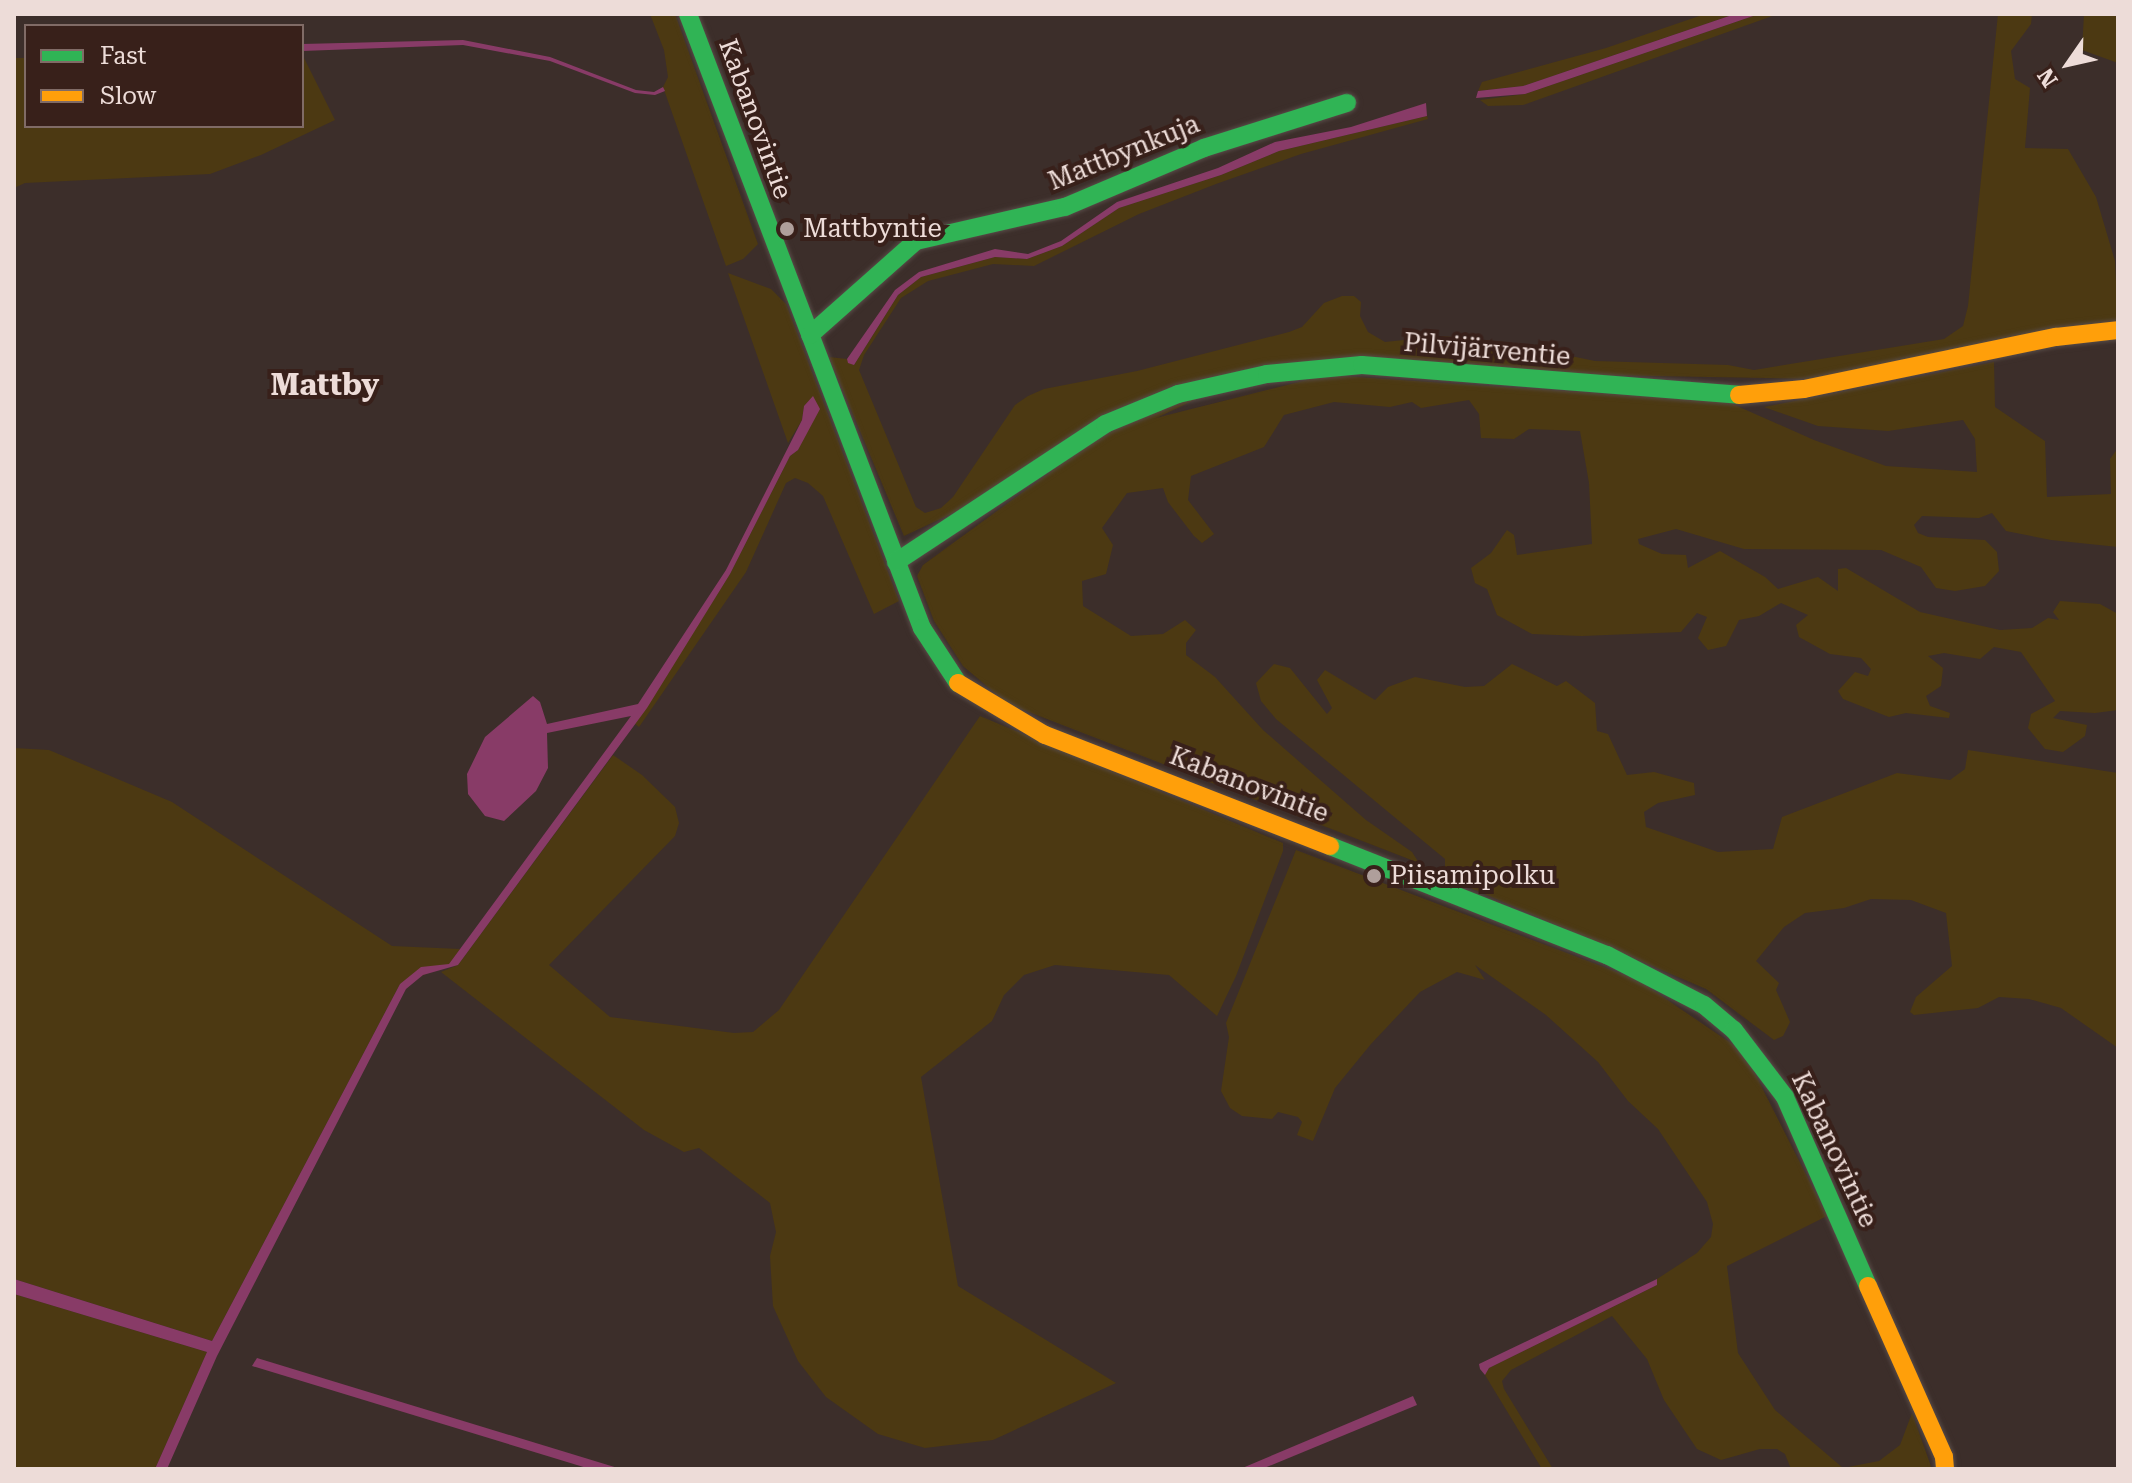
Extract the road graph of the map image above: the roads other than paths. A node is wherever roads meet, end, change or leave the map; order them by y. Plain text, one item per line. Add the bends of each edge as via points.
1 (688, 14) edge
2 (1347, 103) dead end
3 (2118, 330) edge
4 (810, 335) junction
5 (896, 562) junction
6 (1945, 1469) edge

1 - 4 street, Kabanovintie
2 - 4 street, Mattbynkuja via 1204,148 1065,207 916,241
3 - 5 street, Pilvijärventie via 2056,337 1804,389 1737,395 1362,365 1267,374 1178,394 1105,424
4 - 5 street, Kabanovintie
5 - 6 street, Kabanovintie via 922,628 961,687 976,699 1045,735 1607,955 1668,984 1734,1030 1785,1097

